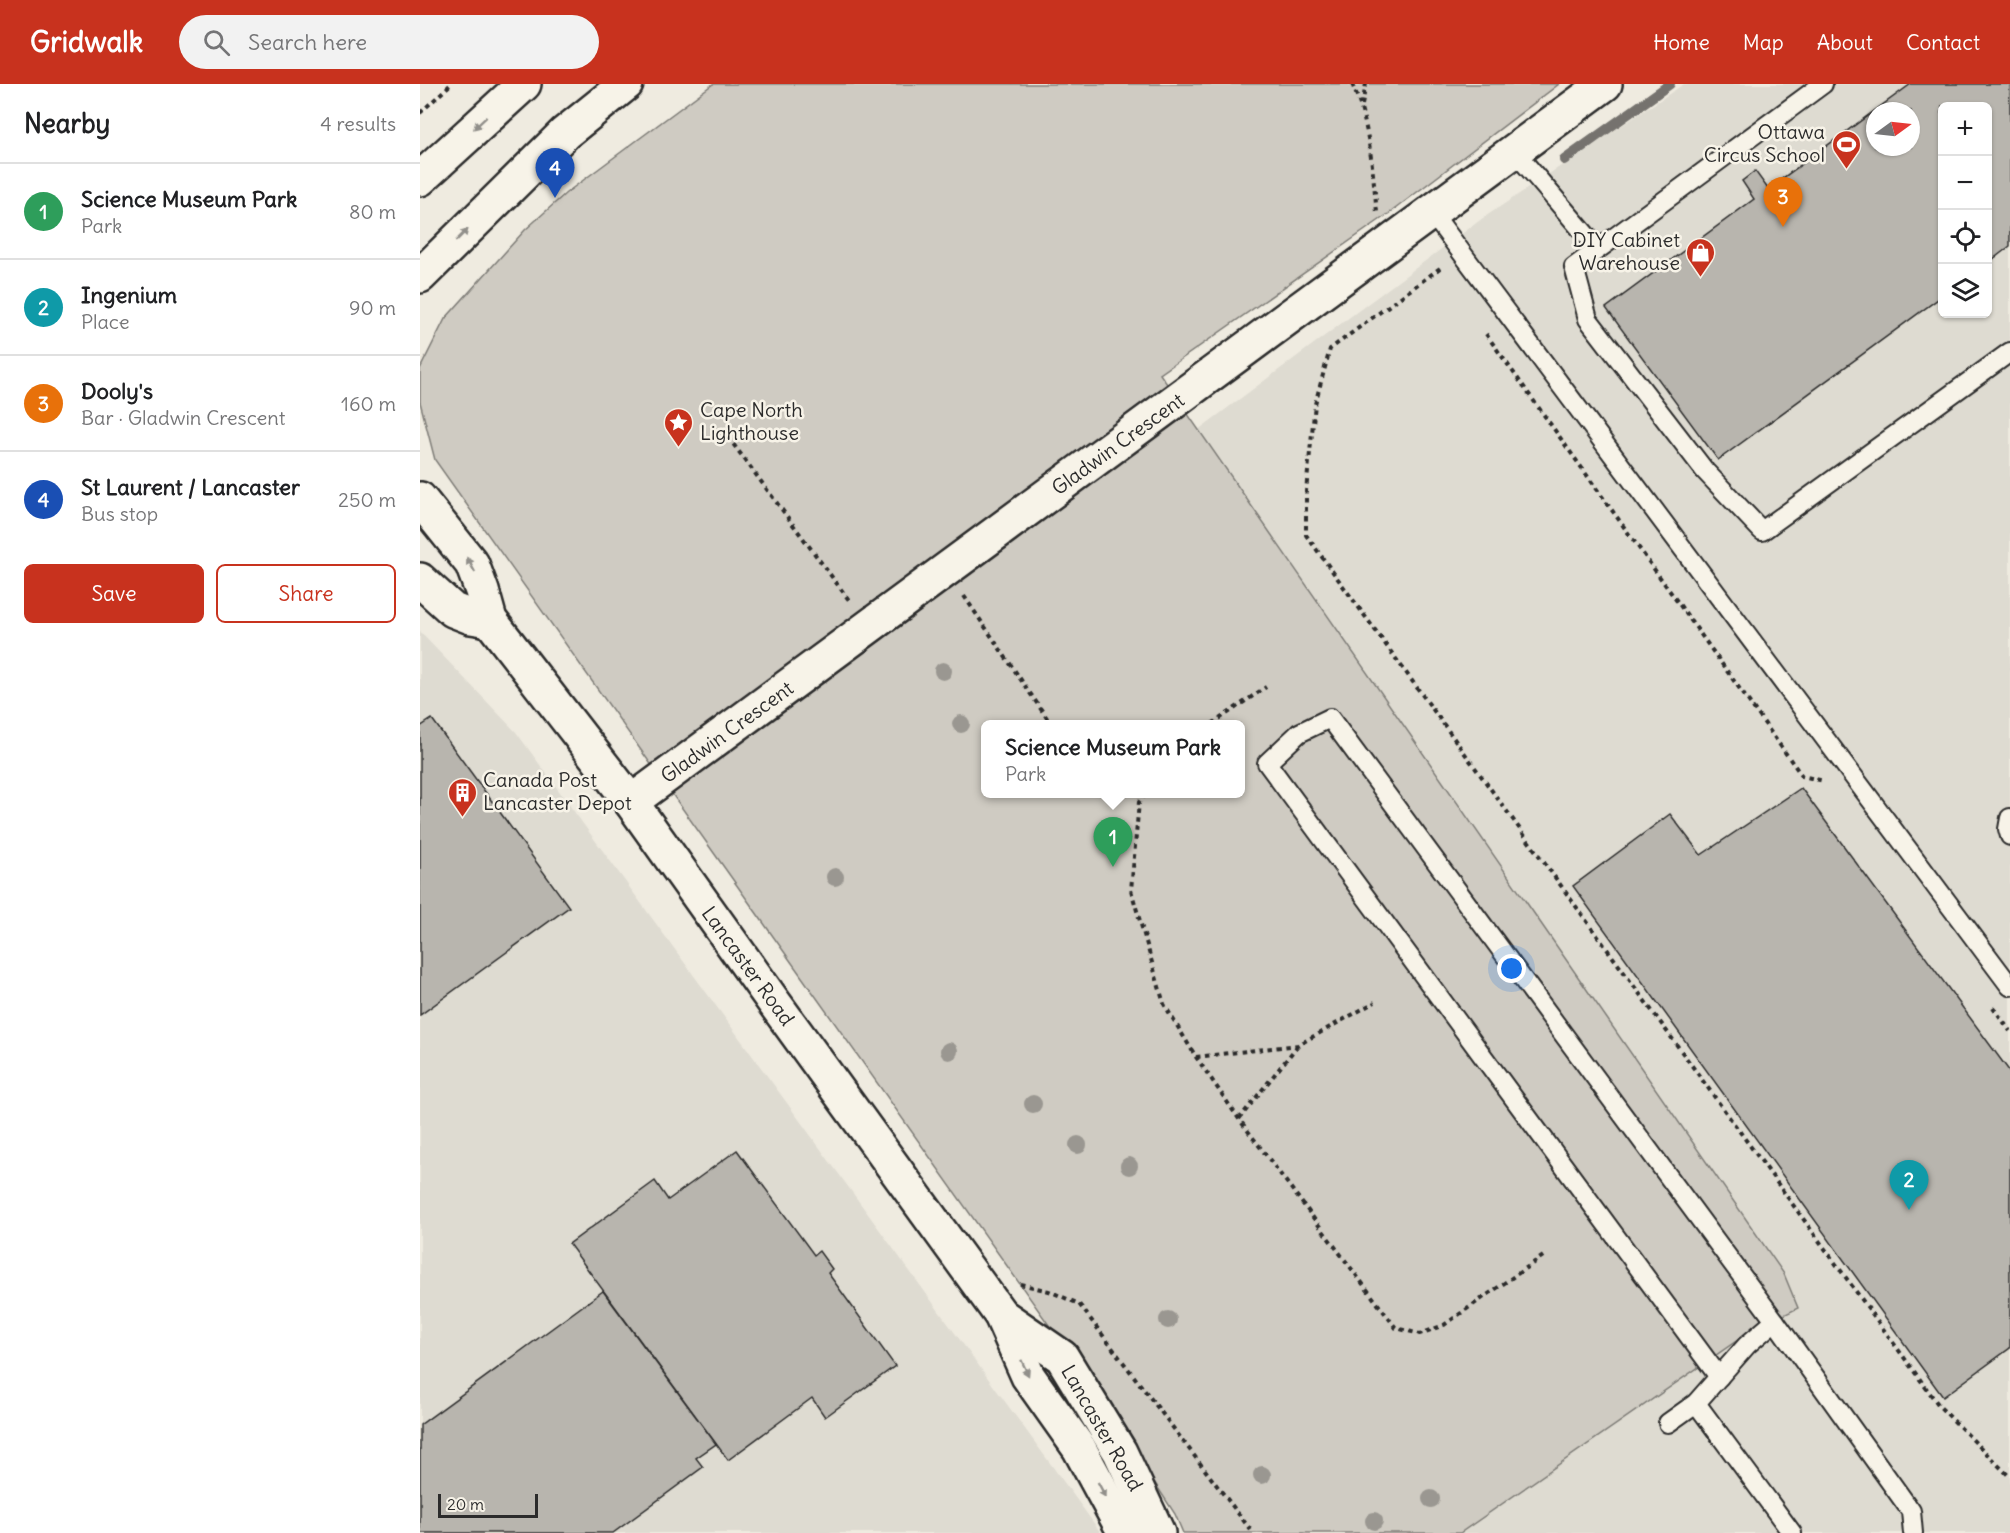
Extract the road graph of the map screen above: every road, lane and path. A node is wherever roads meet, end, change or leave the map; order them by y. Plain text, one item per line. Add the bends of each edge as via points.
1 (452, 84) edge
2 (524, 84) edge
3 (626, 84) edge
4 (1352, 84) edge
5 (1366, 84) edge
6 (1605, 84) edge
7 (1823, 84) edge
8 (1362, 106) junction
9 (420, 113) edge
10 (1515, 152) junction
11 (420, 179) edge
12 (1432, 213) junction
13 (1598, 249) junction
14 (1382, 250) junction
15 (1461, 253) junction
16 (1440, 268) junction
17 (1444, 274) dead end
18 (420, 276) edge
19 (1483, 329) dead end
20 (2010, 352) edge
21 (728, 437) dead end
22 (420, 499) edge
23 (946, 570) junction
24 (420, 580) edge
25 (490, 620) junction
26 (869, 627) junction
27 (1266, 687) dead end
28 (1049, 720) edge
29 (1218, 720) edge
30 (1802, 776) dead end
31 (1142, 798) edge
32 (631, 802) junction
33 (2010, 818) edge
34 (2010, 836) edge
35 (2010, 986) edge
36 (1375, 1002) dead end
37 (1298, 1045) junction
38 (1197, 1057) junction
39 (1239, 1119) junction
40 (1546, 1254) dead end
41 (1018, 1283) dead end
42 (1001, 1315) junction
43 (1775, 1321) junction
44 (1719, 1377) junction
45 (1696, 1403) junction
46 (1668, 1423) dead end
47 (2010, 1477) edge
48 (1125, 1533) edge
49 (1158, 1533) edge
50 (1253, 1533) edge
51 (1792, 1533) edge
52 (1913, 1533) edge

1 - 9 path
2 -> 11 street
18 -> 3 street via 565,134
4 - 8 path
5 - 8 path
6 - 10 street, Gladwin Crescent
7 - 13 lane
8 - 14 path
10 - 12 street, Gladwin Crescent
10 - 13 lane
12 - 14 street, Gladwin Crescent
12 - 15 lane
13 - 20 lane via 1574,267 1588,319 1705,471 1762,531
14 - 23 street, Gladwin Crescent
15 - 16 path
15 - 35 lane
16 - 17 path
16 - 47 path via 1330,349 1315,404 1306,491 1306,535 1940,1407
19 - 30 path
21 - 26 path
25 -> 22 street, Lancaster Road via 472,564
23 - 26 street, Gladwin Crescent
23 - 28 path
24 - 25 street via 453,610
25 - 32 street, Lancaster Road
26 - 32 street, Gladwin Crescent
27 - 29 path
31 - 38 path via 1131,890 1164,1004
32 - 42 street, Lancaster Road
33 - 34 lane
36 - 37 path
37 - 38 path
37 - 39 path
38 - 39 path
39 - 40 path via 1396,1328 1420,1334 1444,1325
41 - 50 path via 1079,1304
42 -> 48 street, Lancaster Road via 1028,1377 1079,1448
42 - 49 street, Lancaster Road via 1062,1357 1120,1452
43 - 44 lane
43 - 44 lane via 1330,718 1299,733 1267,763
43 - 52 lane via 1911,1511
44 - 45 lane
45 - 46 lane
45 - 51 lane

